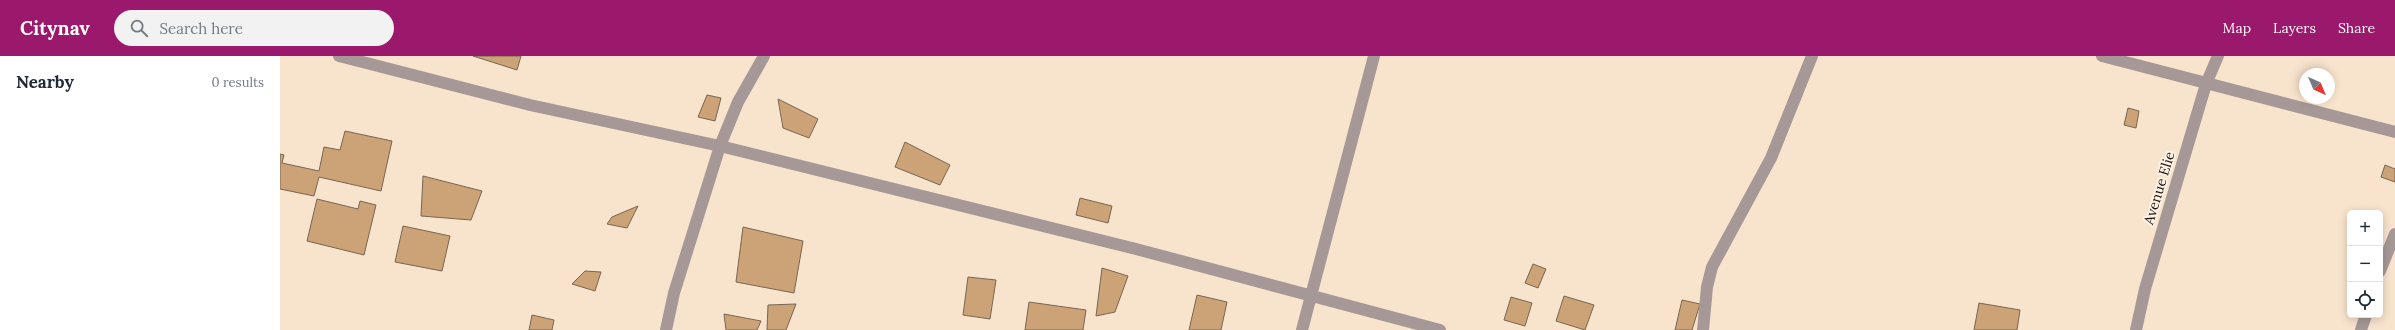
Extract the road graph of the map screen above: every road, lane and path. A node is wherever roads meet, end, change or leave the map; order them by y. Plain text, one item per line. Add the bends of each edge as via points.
1 (339, 56) edge
2 (764, 56) edge
3 (1374, 56) edge
4 (1812, 56) edge
5 (2102, 56) edge
6 (2218, 56) edge
7 (2206, 84) junction
8 (2395, 132) edge
9 (720, 146) junction
10 (2395, 234) edge
11 (2383, 264) edge
12 (1312, 296) junction
13 (2365, 318) edge
14 (666, 330) edge
15 (1302, 330) edge
16 (1440, 330) edge
17 (1703, 330) edge
18 (2136, 330) edge
19 (2361, 330) edge

1 - 9 street via 530,104
2 - 9 street via 738,102
3 - 12 street
4 - 17 street via 1770,158 1712,266
5 - 7 street
6 - 7 street, Avenue Elie
7 - 8 street
7 - 18 street, Avenue Elie via 2145,289
9 - 12 street via 1136,249
9 - 14 street via 674,293
10 - 11 street
12 - 15 street via 1304,314
12 - 16 street
13 - 19 street

